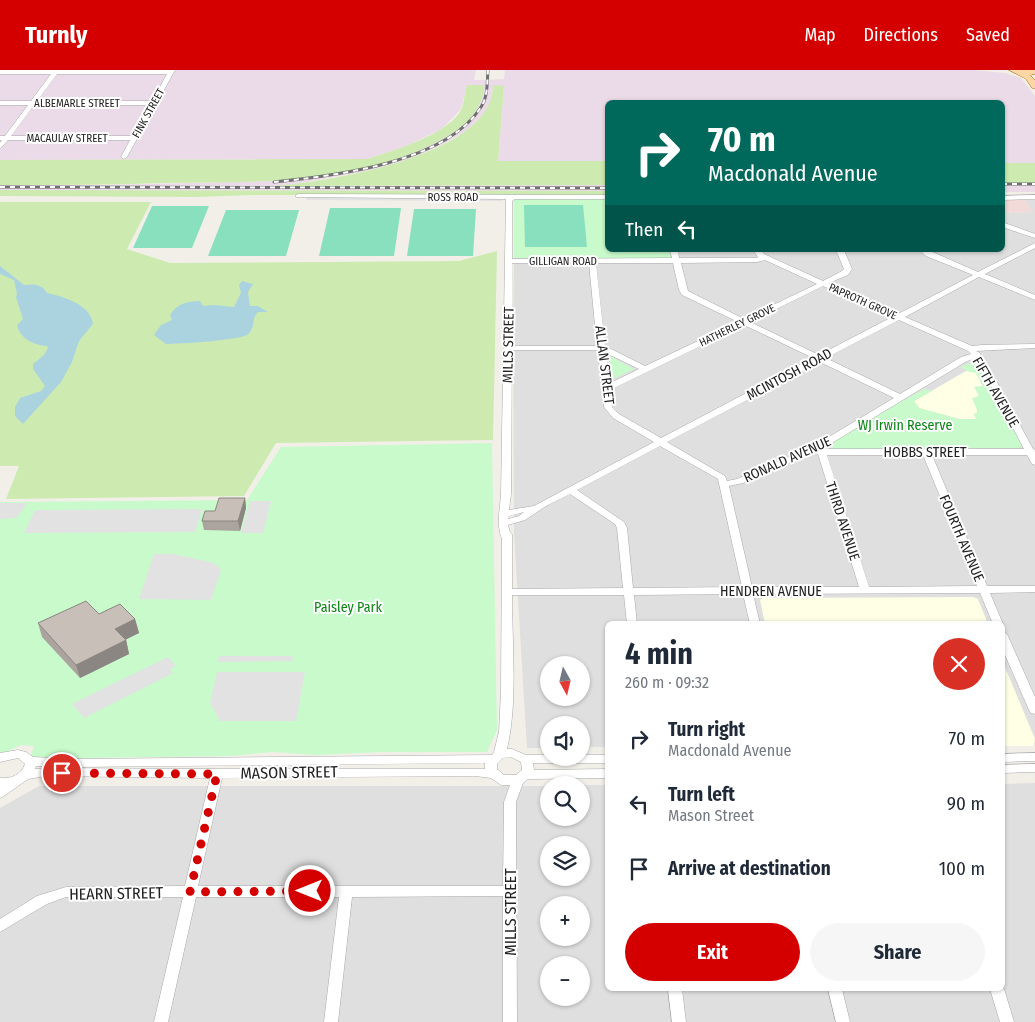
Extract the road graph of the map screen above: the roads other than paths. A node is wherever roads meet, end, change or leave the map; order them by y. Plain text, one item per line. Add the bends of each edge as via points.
1 (1006, 70) edge
2 (56, 71) edge
3 (172, 71) edge
4 (1016, 71) edge
5 (0, 72) edge
6 (1035, 73) edge
7 (1035, 86) edge
8 (0, 103) edge
9 (32, 103) junction
10 (154, 103) junction
11 (3, 138) edge
12 (134, 138) junction
13 (0, 147) edge
14 (124, 157) dead end
15 (298, 196) dead end
16 (605, 197) edge
17 (1035, 197) edge
18 (512, 198) junction
19 (1005, 198) edge
20 (1005, 225) edge
21 (1035, 236) edge
22 (1035, 245) edge
23 (674, 252) edge
24 (758, 252) edge
25 (841, 252) edge
26 (926, 252) edge
27 (766, 258) junction
28 (676, 260) junction
29 (509, 261) junction
30 (592, 261) junction
31 (979, 274) junction
32 (823, 283) junction
33 (1035, 298) edge
34 (898, 317) junction
35 (744, 322) junction
36 (1035, 346) edge
37 (508, 348) junction
38 (602, 348) junction
39 (974, 352) junction
40 (819, 358) junction
41 (644, 369) junction
42 (607, 388) junction
43 (901, 398) junction
44 (661, 442) junction
45 (818, 451) junction
46 (926, 452) junction
47 (1032, 452) edge
48 (1035, 462) edge
49 (724, 484) junction
50 (571, 490) junction
51 (506, 518) junction
52 (1035, 589) edge
53 (865, 590) junction
54 (984, 590) junction
55 (628, 591) junction
56 (748, 591) junction
57 (507, 592) junction
58 (632, 621) edge
59 (754, 621) edge
60 (997, 621) edge
61 (1005, 641) edge
62 (1035, 710) edge
63 (506, 732) junction
64 (521, 756) junction
65 (497, 757) junction
66 (0, 758) edge
67 (1005, 758) edge
68 (1035, 758) edge
69 (605, 759) edge
70 (30, 761) junction
71 (292, 766) junction
72 (1035, 768) edge
73 (1005, 769) edge
74 (605, 773) edge
75 (217, 774) junction
76 (497, 777) junction
77 (522, 777) junction
78 (20, 778) junction
79 (0, 783) edge
80 (0, 793) edge
81 (510, 802) junction
82 (346, 891) junction
83 (510, 891) junction
84 (190, 892) junction
85 (0, 926) edge
86 (675, 991) edge
87 (836, 991) edge
88 (998, 991) edge
89 (161, 1022) edge
90 (330, 1022) edge
91 (510, 1022) edge
92 (679, 1022) edge
93 (842, 1022) edge
94 (1007, 1022) edge

1 - 4 main road
2 - 3 street
2 - 5 street
2 - 9 street
3 - 10 street, FINK STREET
4 - 6 main road
4 - 7 main road via 1029,78
8 - 9 street, ALBEMARLE STREET
9 - 10 street, ALBEMARLE STREET
9 - 11 street
10 - 12 street, FINK STREET
11 - 12 street, MACAULAY STREET
11 - 13 street
12 - 14 street, FINK STREET
15 - 18 street, ROSS ROAD
16 - 18 street, ROSS ROAD
17 - 19 street
18 - 29 street, MILLS STREET via 509,200
20 - 21 street
22 - 31 street, MCINTOSH ROAD
23 - 28 street
24 - 27 street, PAPROTH GROVE
25 - 32 street, HATHERLEY GROVE via 848,271
26 - 31 street
27 - 28 street, GILLIGAN ROAD
27 - 32 street, PAPROTH GROVE
28 - 30 street, GILLIGAN ROAD
28 - 35 street via 685,293
29 - 30 street, GILLIGAN ROAD
29 - 37 street, MILLS STREET
30 - 38 street, ALLAN STREET
31 - 33 street
31 - 34 street, MCINTOSH ROAD
32 - 34 street, PAPROTH GROVE
32 - 35 street, HATHERLEY GROVE
34 - 39 street, PAPROTH GROVE
34 - 40 street, MCINTOSH ROAD
35 - 40 street
35 - 41 street, HATHERLEY GROVE
36 - 39 street via 982,347
37 - 38 street
37 - 51 street, MILLS STREET
38 - 41 street
38 - 42 street, ALLAN STREET
39 - 43 street, RONALD AVENUE
39 - 47 street, FIFTH AVENUE
40 - 43 street
40 - 44 street, MCINTOSH ROAD
41 - 42 street, HATHERLEY GROVE
42 - 44 street, ALLAN STREET via 611,412
43 - 45 street, RONALD AVENUE
44 - 49 street, ALLAN STREET via 717,474
44 - 50 street, MCINTOSH ROAD
45 - 46 street, HOBBS STREET
45 - 49 street, RONALD AVENUE
45 - 53 street, THIRD AVENUE
46 - 47 street, HOBBS STREET
46 - 54 street, FOURTH AVENUE
47 - 48 street, FIFTH AVENUE
49 - 56 street
50 - 51 street, MCINTOSH ROAD via 522,518
50 - 55 street via 619,522
51 - 57 street, MILLS STREET
52 - 54 street, HENDREN AVENUE
53 - 54 street, HENDREN AVENUE
53 - 56 street, HENDREN AVENUE
54 - 60 street, FOURTH AVENUE
55 - 56 street, HENDREN AVENUE
55 - 57 street, HENDREN AVENUE
55 - 58 street
56 - 59 street
57 - 63 street, MILLS STREET
61 - 62 street
63 - 64 street, MILLS STREET
63 - 65 street, MILLS STREET
64 - 65 street, MASON STREET
64 - 69 street
64 - 77 street, MILLS STREET via 529,767
65 - 71 street, MASON STREET
65 - 76 street, MILLS STREET via 490,767
66 - 70 street, MASON STREET via 17,754
67 - 68 street
70 - 71 street, MASON STREET
70 - 78 street via 30,768
71 - 75 street, MASON STREET
71 - 76 street, MASON STREET via 475,772
72 - 73 street
74 - 77 street
75 - 78 street, MASON STREET via 46,772
75 - 84 street
76 - 77 street, MASON STREET
76 - 81 street, MILLS STREET
77 - 81 street, MILLS STREET
78 - 79 street, MASON STREET
78 - 80 street
81 - 83 street, MILLS STREET
82 - 83 street, HEARN STREET
82 - 84 street, HEARN STREET
82 - 90 street
83 - 91 street, MILLS STREET
84 - 85 street, HEARN STREET via 66,892 42,900
84 - 89 street
86 - 92 street
87 - 93 street
88 - 94 street

